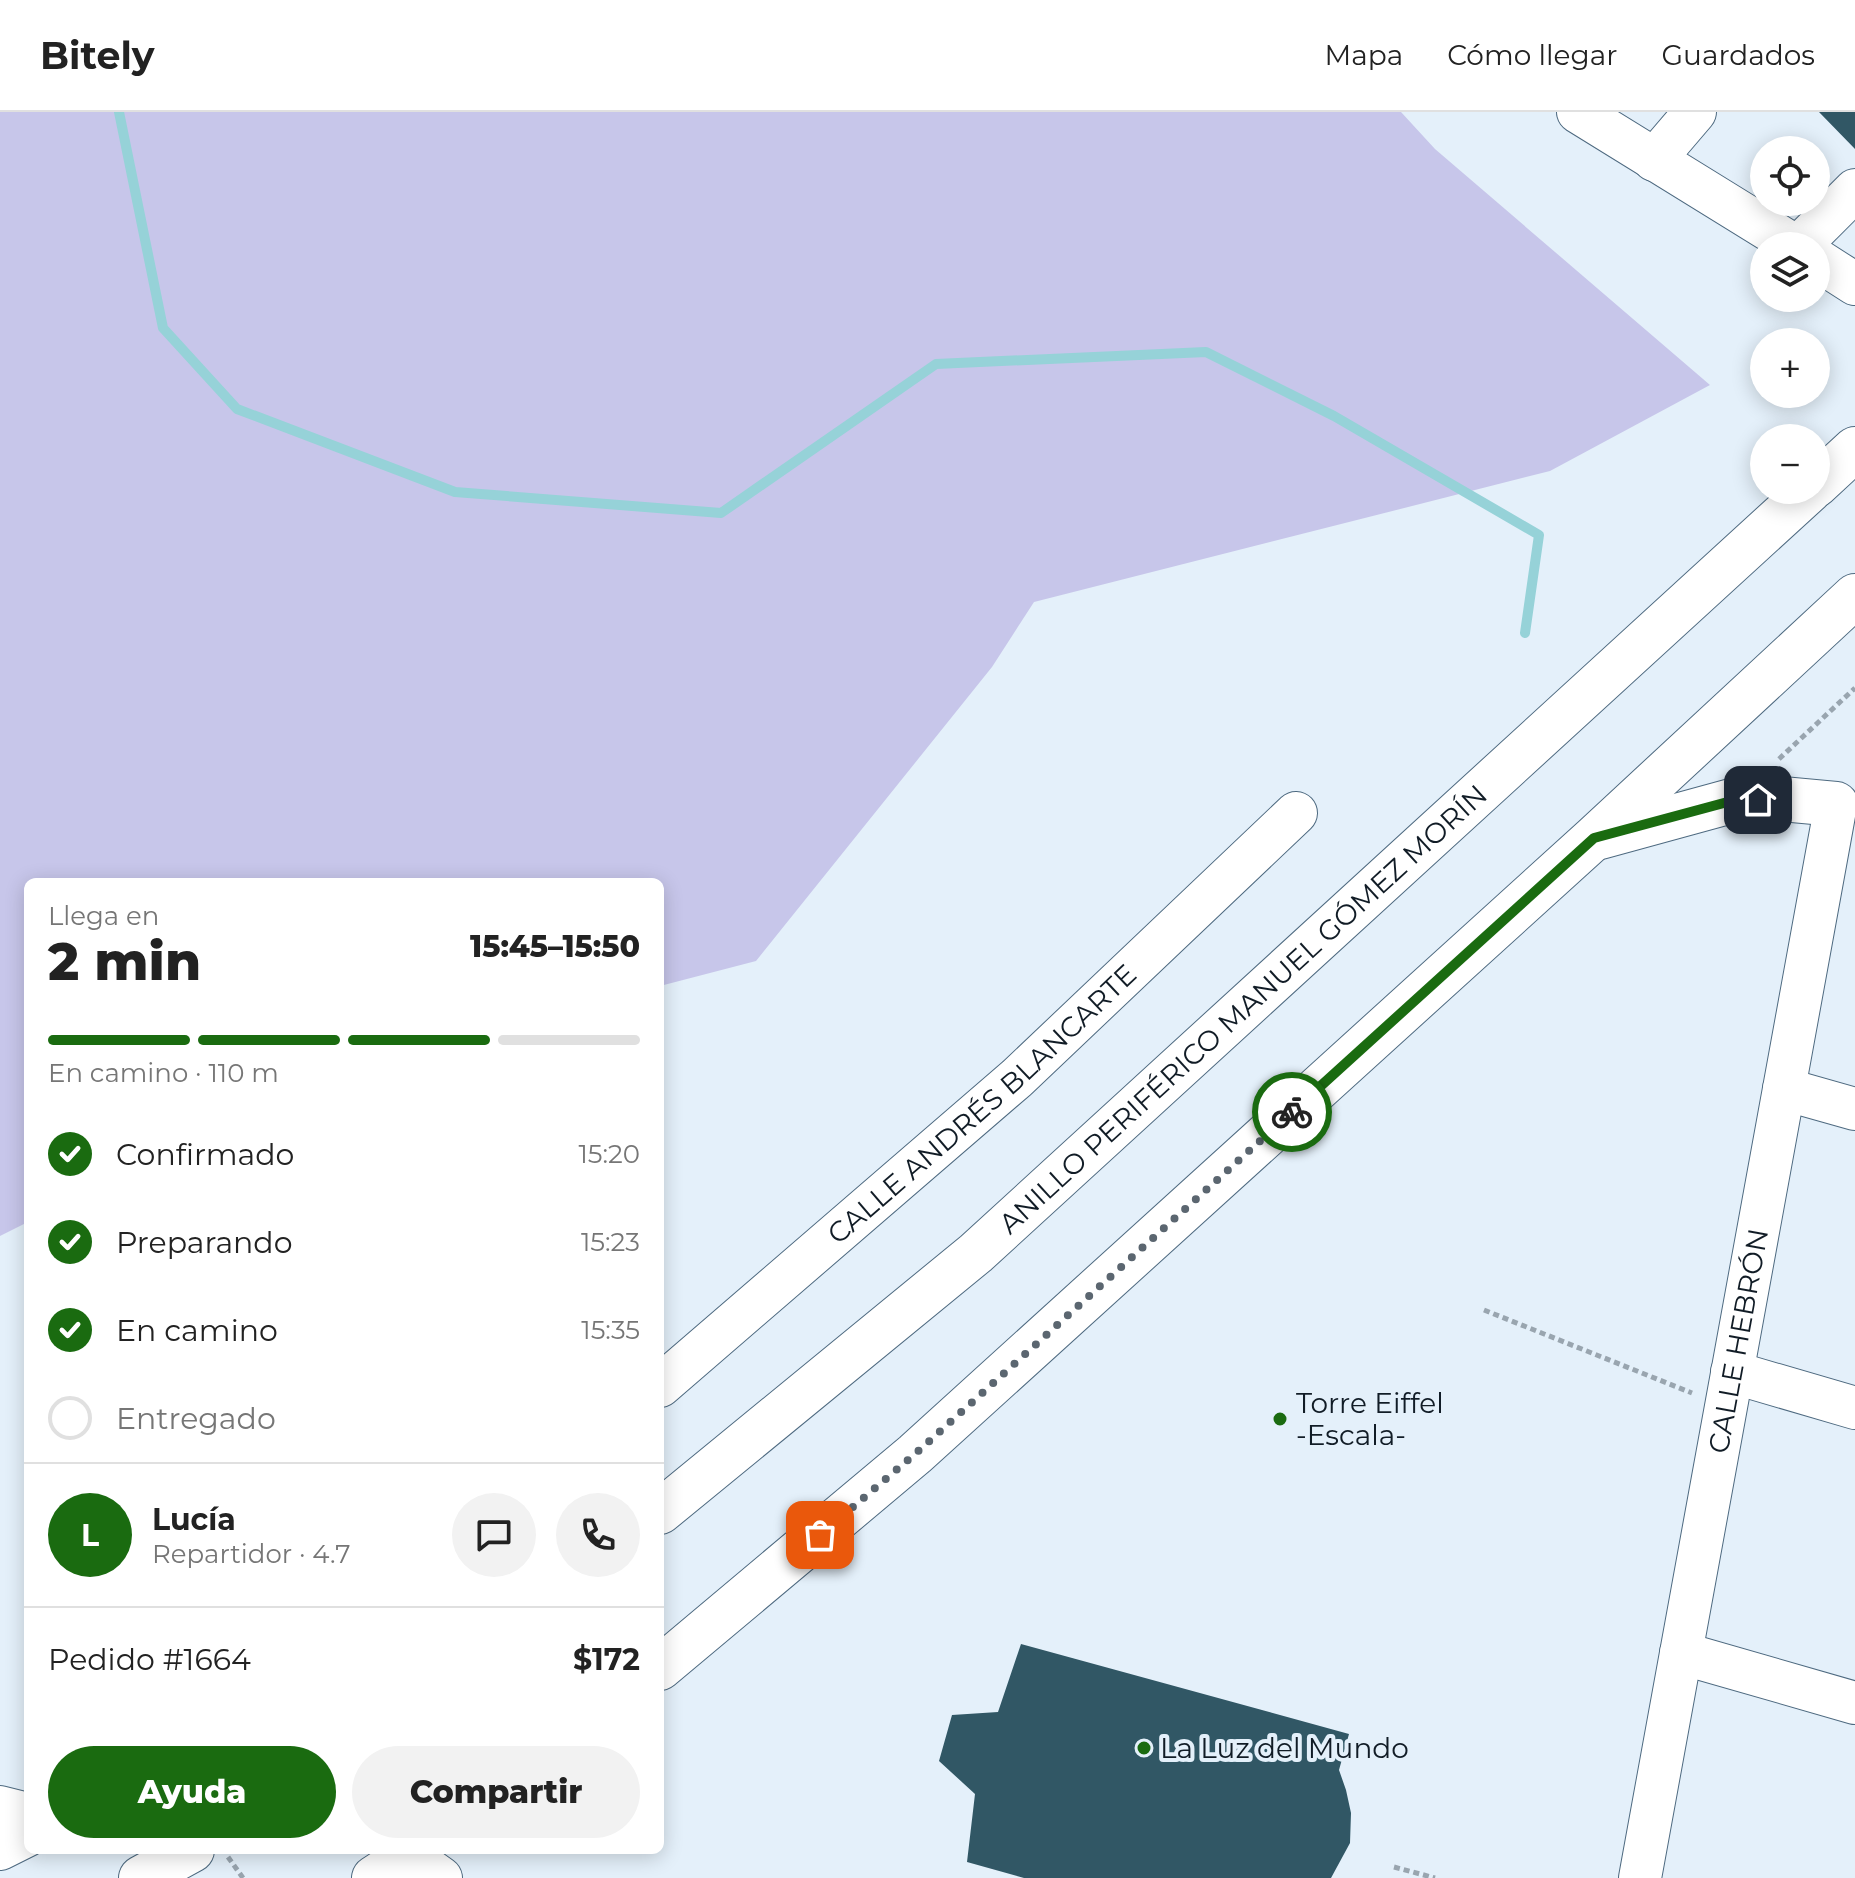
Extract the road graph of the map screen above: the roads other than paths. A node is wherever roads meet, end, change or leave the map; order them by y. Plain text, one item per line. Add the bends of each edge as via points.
1 (1578, 112) edge
2 (1695, 112) edge
3 (1654, 160) junction
4 (1855, 190) edge
5 (1774, 232) edge
6 (1812, 232) edge
7 (1830, 268) edge
8 (1855, 284) edge
9 (1855, 449) edge
10 (1830, 472) edge
11 (1795, 504) edge
12 (1855, 596) edge
13 (1836, 804) joint
14 (1296, 813) dead end
15 (1594, 838) junction
16 (1784, 1089) junction
17 (1855, 1109) edge
18 (664, 1383) edge
19 (1729, 1391) junction
20 (1855, 1408) edge
21 (664, 1509) edge
22 (1681, 1653) junction
23 (664, 1665) edge
24 (1855, 1703) edge
25 (0, 1807) edge
26 (24, 1813) edge
27 (24, 1837) edge
28 (0, 1849) edge
29 (185, 1854) edge
30 (141, 1878) edge
31 (1640, 1878) edge

1 - 3 street
2 - 3 street
3 - 5 street
4 - 6 street
7 - 8 street
9 - 10 highway
11 - 21 highway, ANILLO PERIFÉRICO MANUEL GÓMEZ MORÍN via 976,1253
12 - 15 highway
13 - 15 highway via 1735,800
13 - 16 street, CALLE HEBRÓN
14 - 18 street, CALLE ANDRÉS BLANCARTE via 1017,1078
15 - 23 highway via 915,1454
16 - 17 street
16 - 19 street, CALLE HEBRÓN
19 - 20 street
19 - 22 street, CALLE HEBRÓN
22 - 24 street
22 - 31 street, CALLE HEBRÓN
25 - 26 street
27 - 28 street
29 - 30 highway

